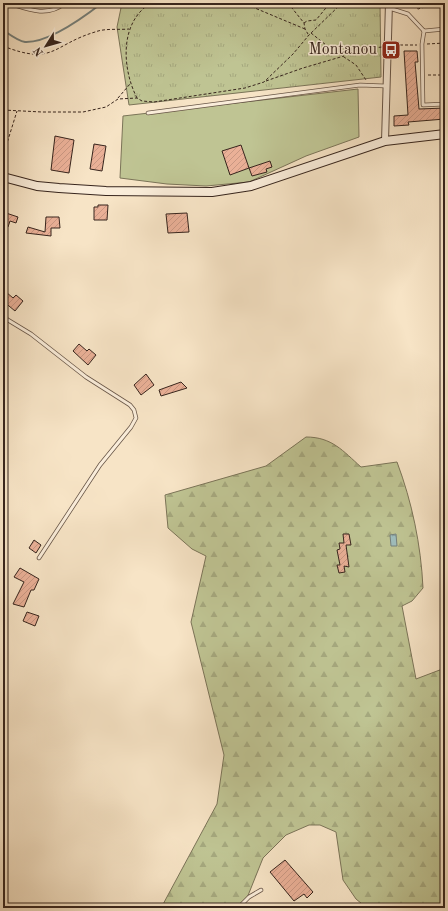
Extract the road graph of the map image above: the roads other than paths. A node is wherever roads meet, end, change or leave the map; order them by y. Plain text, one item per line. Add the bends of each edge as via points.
1 (8, 3) edge
2 (65, 3) edge
3 (389, 6) edge
4 (445, 29) edge
5 (424, 31) junction
6 (386, 86) junction
7 (445, 104) edge
8 (148, 113) dead end
9 (445, 134) edge
10 (385, 141) junction
11 (3, 177) edge
12 (3, 317) edge
13 (39, 558) dead end
14 (261, 890) dead end
15 (238, 908) edge

1 - 2 lane via 42,12
3 - 5 lane via 408,14
3 - 6 street
4 - 5 lane
5 - 7 lane via 423,106
6 - 8 lane via 368,84
6 - 10 street
9 - 10 street
10 - 11 street via 251,186 212,192 59,188 37,186
12 - 13 lane via 31,334 86,377 130,405 136,418 100,465
14 - 15 lane via 252,894

